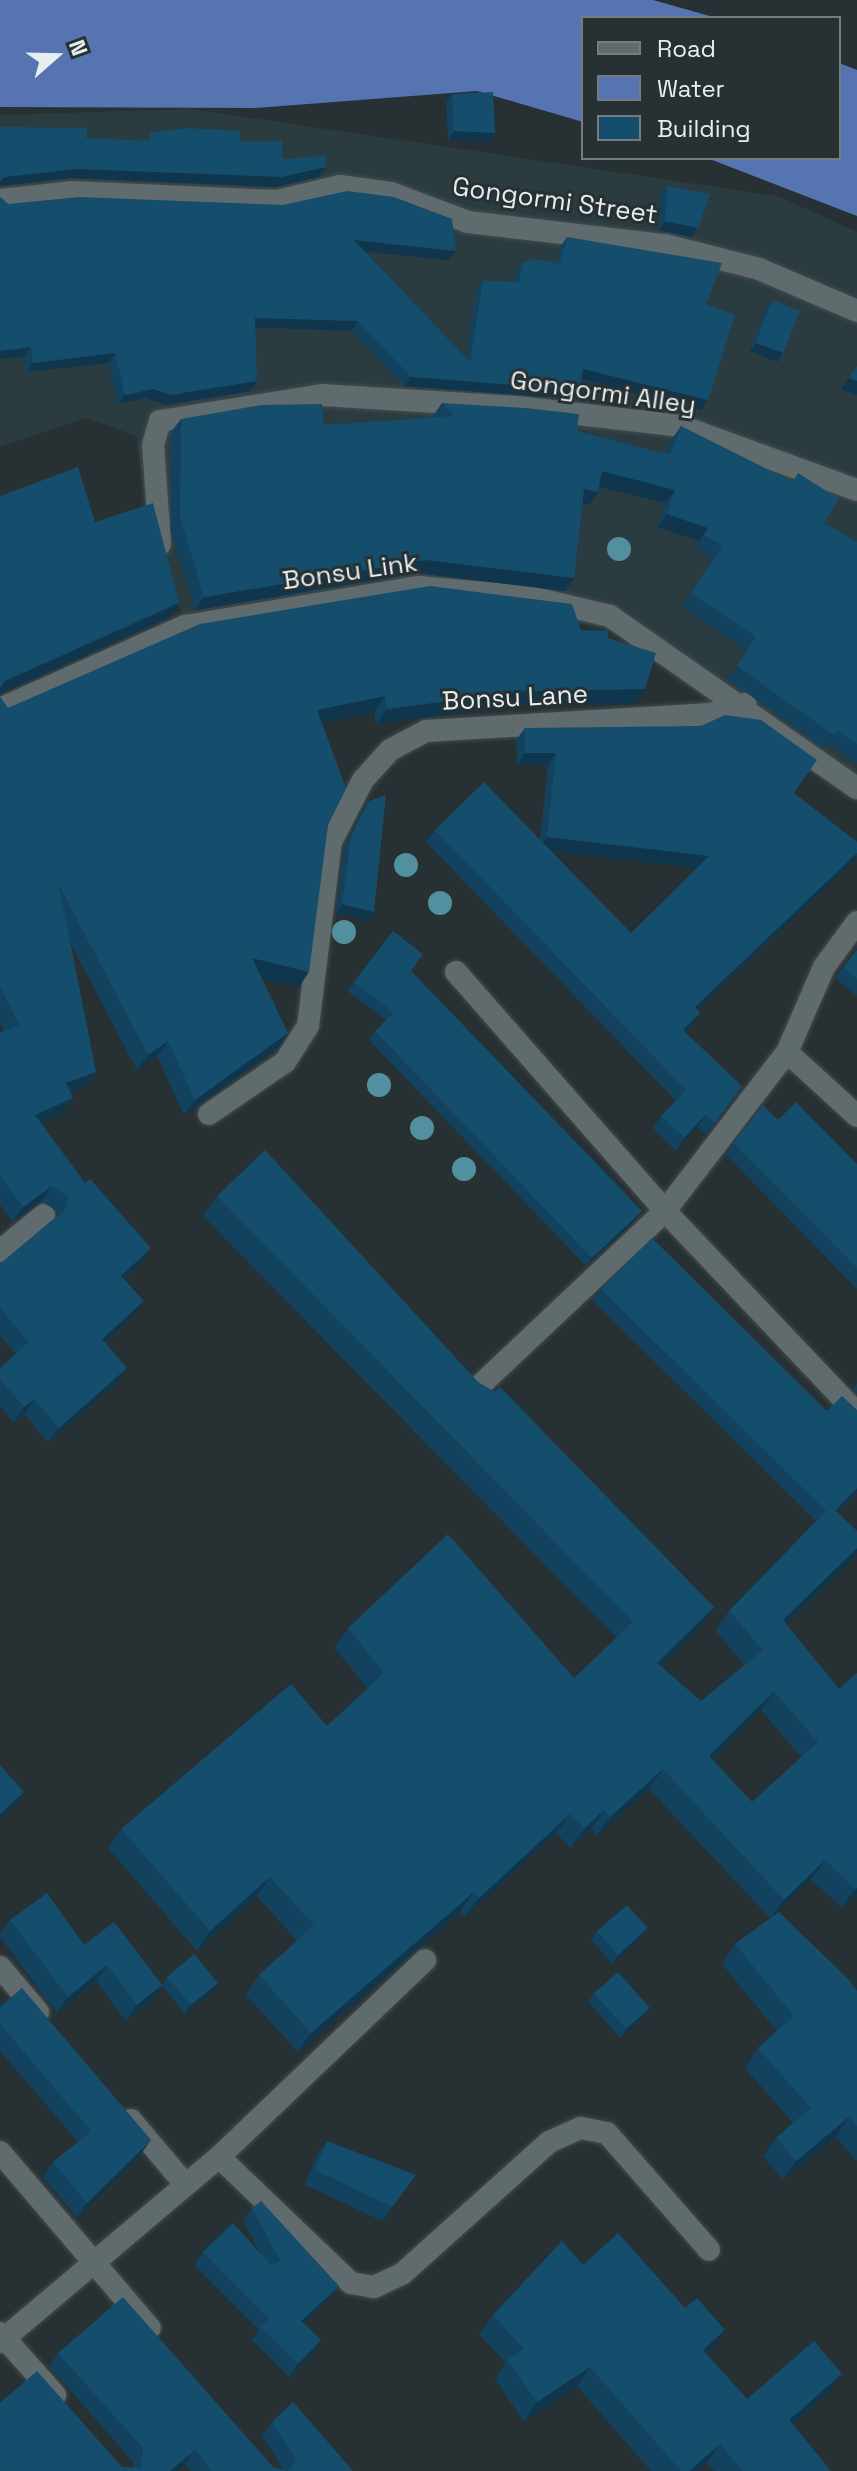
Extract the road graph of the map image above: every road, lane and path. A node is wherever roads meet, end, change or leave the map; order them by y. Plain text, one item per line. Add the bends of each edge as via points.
1 (0, 200) edge
2 (857, 311) edge
3 (857, 490) edge
4 (169, 573) edge
5 (177, 599) edge
6 (185, 626) junction
7 (746, 704) junction
8 (0, 709) edge
9 (857, 788) edge
10 (857, 922) edge
11 (456, 972) dead end
12 (787, 1052) junction
13 (209, 1114) dead end
14 (857, 1116) edge
15 (665, 1211) junction
16 (44, 1215) dead end
17 (0, 1251) edge
18 (474, 1391) edge
19 (857, 1413) edge
20 (425, 1960) dead end
21 (0, 1967) edge
22 (51, 2027) edge
23 (113, 2099) edge
24 (0, 2152) edge
25 (219, 2157) junction
26 (184, 2183) junction
27 (709, 2250) dead end
28 (91, 2260) junction
29 (2, 2338) edge
30 (162, 2342) edge
31 (74, 2416) edge

1 - 2 street, Gongormi Street via 72,192 277,201 340,186 391,193 468,222 665,245 759,269
3 - 4 street, Gongormi Alley via 681,426 322,395 160,421 153,445 157,533
5 - 6 street
6 - 7 street, Bonsu Link via 419,587 530,597 610,616
6 - 8 street, Bonsu Link
7 - 9 street
7 - 13 street, Bonsu Lane via 710,714 426,731 390,750 363,780 331,842 308,1026 285,1062
10 - 12 street via 824,967
11 - 15 street
12 - 14 street
12 - 15 street
15 - 18 street
15 - 19 street
16 - 17 street
20 - 25 street
21 - 22 street
23 - 26 street
24 - 28 street
25 - 26 street
25 - 27 street via 351,2283 374,2287 402,2274 549,2142 581,2128 607,2133
26 - 28 street
28 - 29 street
28 - 30 street
29 - 31 street

